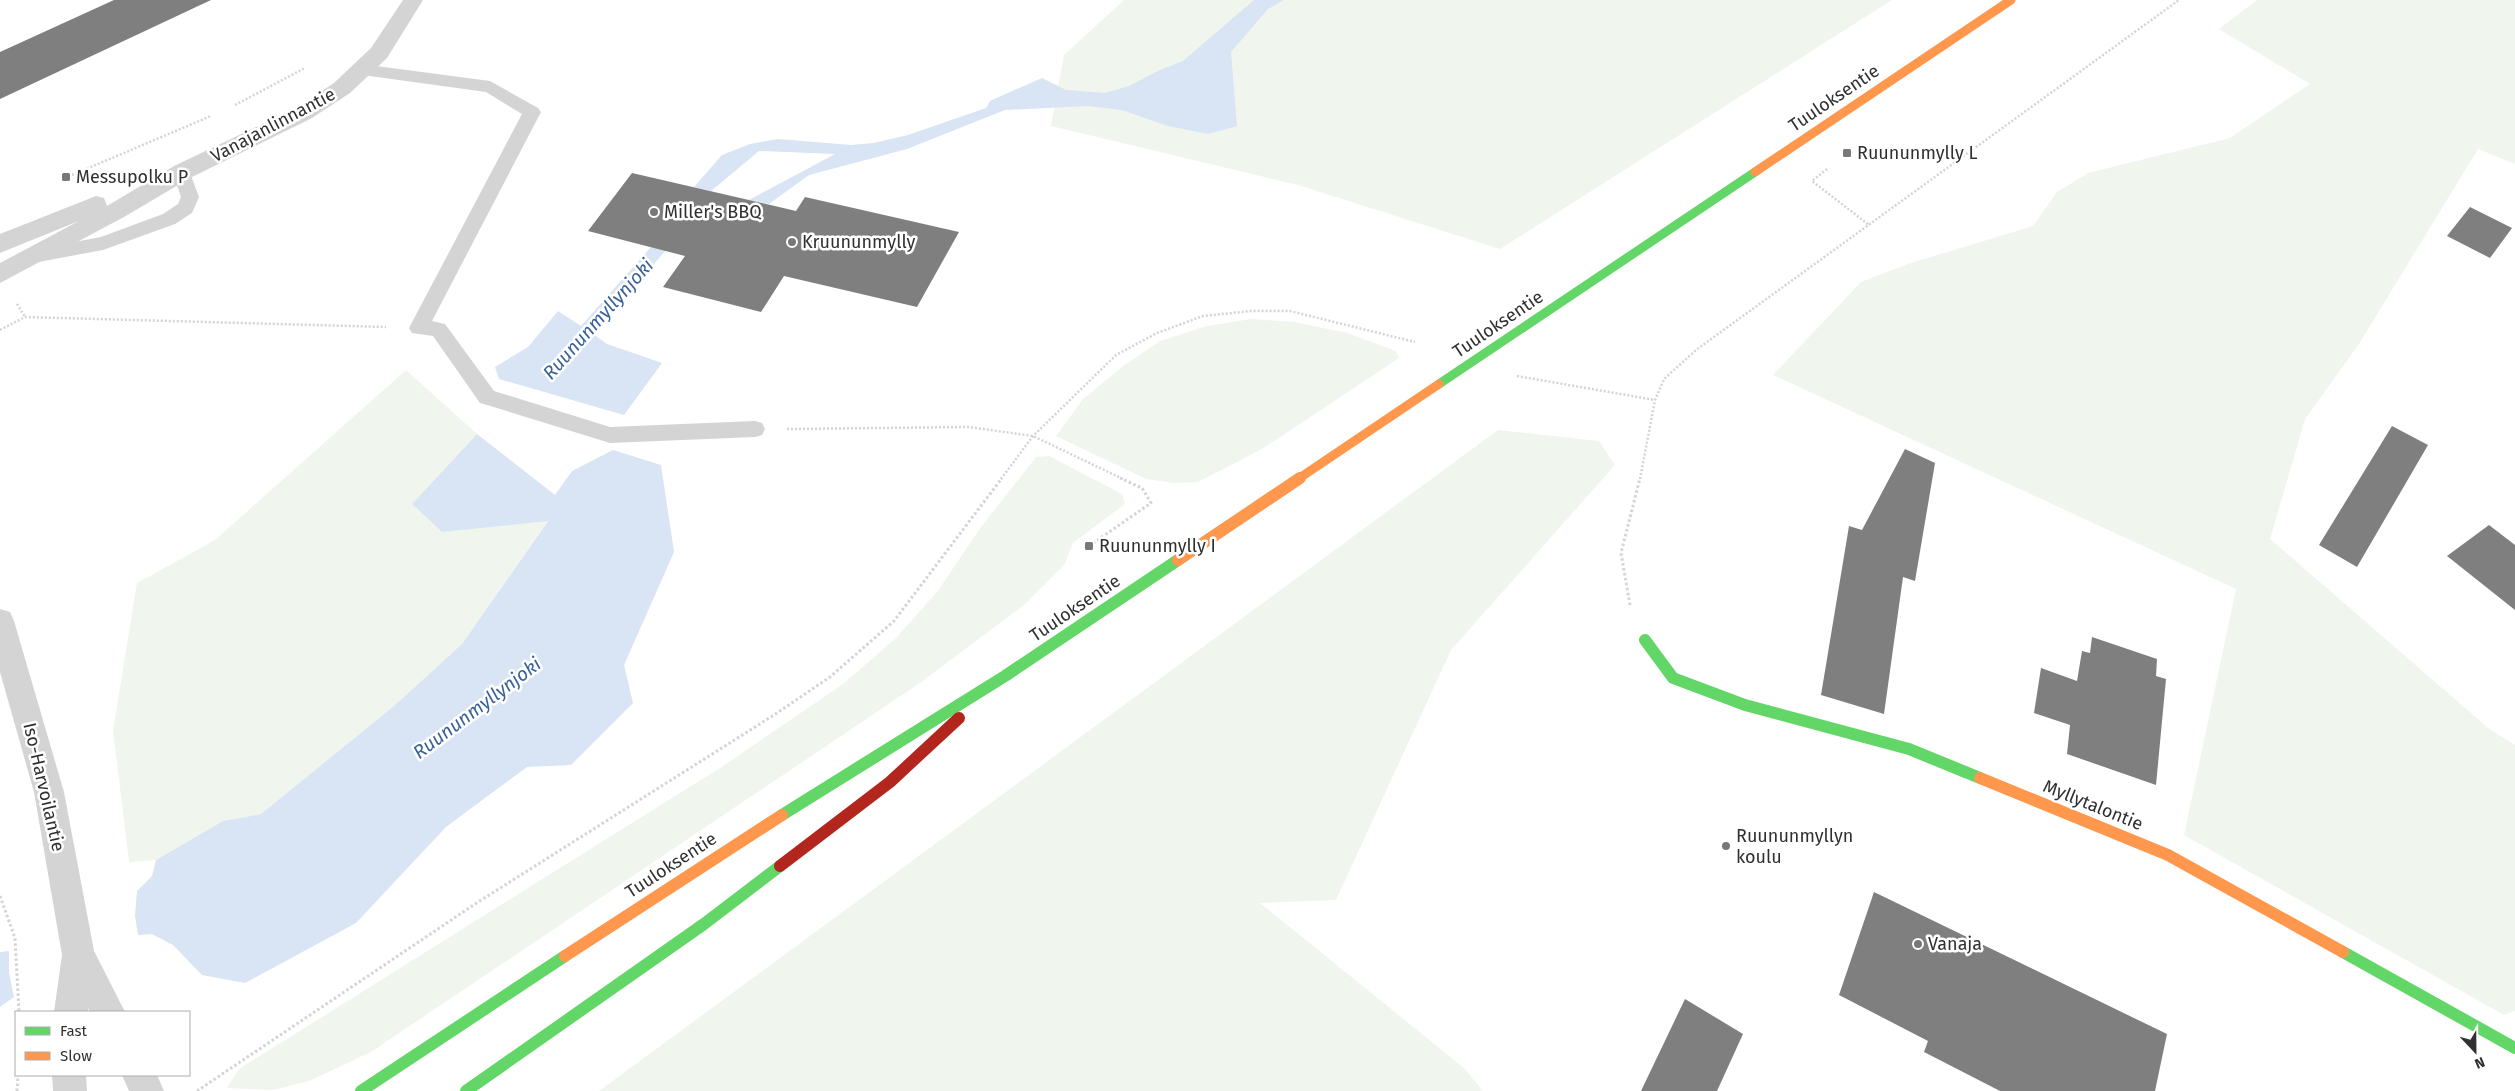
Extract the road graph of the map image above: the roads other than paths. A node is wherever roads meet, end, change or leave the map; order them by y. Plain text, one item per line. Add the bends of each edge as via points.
1 (413, 0) edge
2 (2011, 0) edge
3 (361, 70) junction
4 (182, 172) junction
5 (0, 244) edge
6 (33, 256) junction
7 (0, 274) edge
8 (755, 429) road end
9 (0, 621) edge
10 (1646, 640) road end
11 (1005, 676) junction
12 (78, 955) junction
13 (71, 1011) edge
14 (107, 1011) edge
15 (2515, 1048) edge
16 (69, 1076) edge
17 (140, 1076) edge
18 (70, 1091) edge
19 (147, 1091) edge
20 (361, 1091) edge
21 (466, 1091) edge

1 - 3 street, Vanajanlinnantie via 379,53
2 - 11 main road, Tuuloksentie
3 - 4 street, Vanajanlinnantie via 342,88 304,112
3 - 8 lane via 490,87 532,112 418,328 438,329 487,397 610,434
4 - 5 street, Vanajanlinnantie
4 - 6 street, Vanajanlinnantie
4 - 6 lane via 190,197 186,208 169,219 103,243
6 - 7 street, Vanajanlinnantie
9 - 12 street, Iso-Harvoilantie via 49,792
10 - 15 main road, Myllytalontie via 1673,678 1745,705 1909,749 2168,855
11 - 20 main road, Tuuloksentie via 746,837
11 - 21 main road, Tuuloksentie via 890,782 704,924
12 - 13 street, Iso-Harvoilantie
12 - 14 street, Iso-Harvoilantie
16 - 18 street
17 - 19 street

